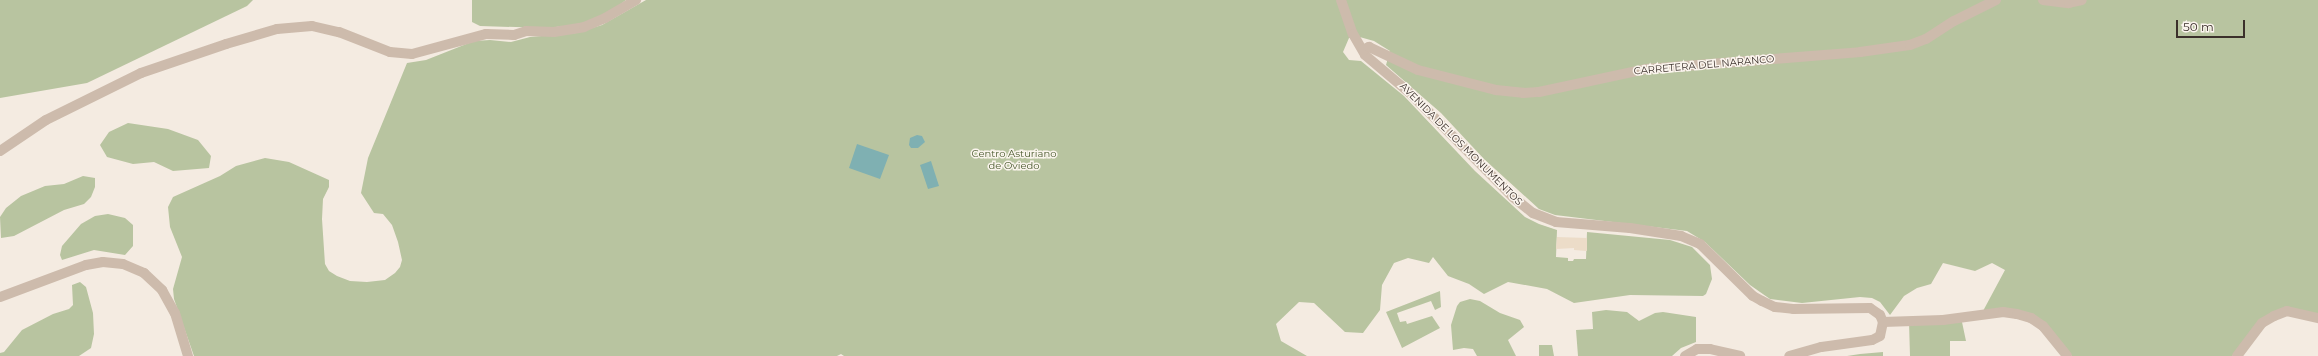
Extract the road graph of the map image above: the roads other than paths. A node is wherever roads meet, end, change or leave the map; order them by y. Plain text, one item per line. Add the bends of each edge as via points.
1 (636, 0) edge
2 (1341, 0) edge
3 (1996, 0) edge
4 (2043, 0) edge
5 (2082, 0) edge
6 (1363, 50) junction
7 (0, 151) edge
8 (0, 296) edge
9 (2318, 318) edge
10 (1883, 322) junction
11 (188, 356) edge
12 (1685, 356) edge
13 (1740, 356) edge
14 (1788, 356) edge
15 (2068, 356) edge
16 (2237, 356) edge

1 - 7 street via 584,27 554,32 526,31 514,35 486,34 412,54 390,52 339,32 312,26 278,29 141,73 46,120
2 - 6 street, AVENIDA DE LOS MONUMENTOS via 1353,34
3 - 6 street, CARRETERA DEL NARANCO via 1954,21 1926,39 1905,46 1646,69 1539,92 1496,90 1418,70 1370,48
4 - 5 street via 2069,3
6 - 10 street, AVENIDA DE LOS MONUMENTOS via 1364,55 1411,94 1512,197 1533,213 1556,222 1630,228 1681,236 1700,244 1753,296 1775,307 1870,308 1880,315
8 - 11 street via 86,265 103,262 124,264 144,273 162,290 175,313
9 - 16 street via 2287,311 2274,316 2262,323
10 - 14 street via 1880,336 1872,340 1821,347
10 - 15 street via 1943,320 2003,312 2017,314 2031,318 2043,326
12 - 13 street via 1697,349 1710,349

